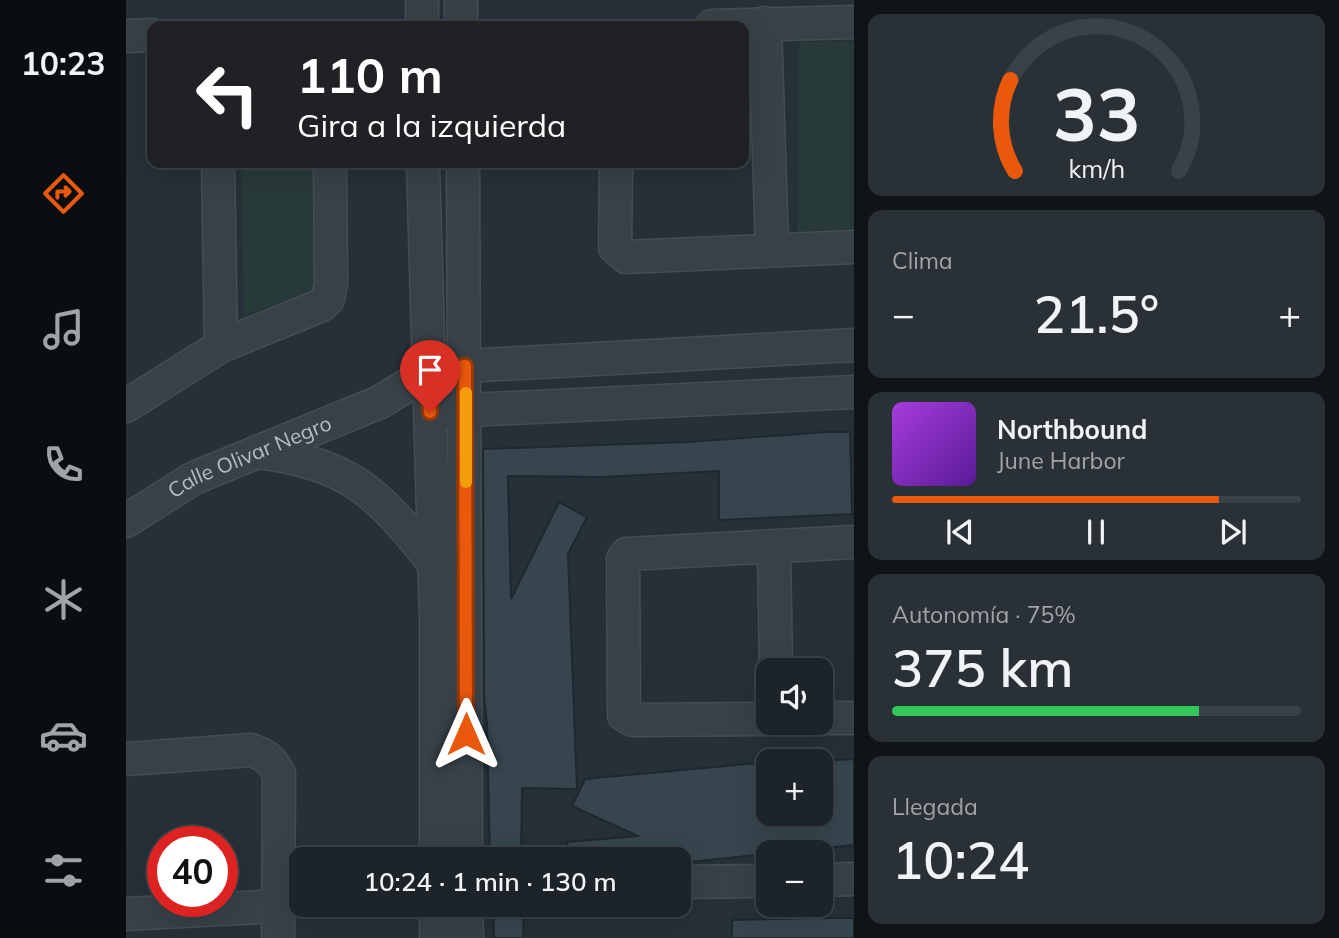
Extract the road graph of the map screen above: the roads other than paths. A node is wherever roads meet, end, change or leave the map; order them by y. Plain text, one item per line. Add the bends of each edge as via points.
1 (422, 0) edge
2 (461, 0) edge
3 (422, 21) edge
4 (461, 21) edge
5 (854, 22) edge
6 (765, 23) junction
7 (749, 24) edge
8 (147, 35) edge
9 (126, 36) edge
10 (218, 168) edge
11 (330, 168) edge
12 (423, 168) edge
13 (463, 168) edge
14 (616, 168) edge
15 (854, 247) edge
16 (772, 249) junction
17 (854, 345) edge
18 (221, 346) junction
19 (465, 366) junction
20 (429, 372) junction
21 (854, 392) edge
22 (380, 402) junction
23 (126, 406) edge
24 (466, 409) junction
25 (430, 412) junction
26 (252, 452) junction
27 (126, 521) edge
28 (854, 542) edge
29 (774, 547) junction
30 (432, 561) junction
31 (776, 658) edge
32 (833, 718) edge
33 (854, 718) edge
34 (756, 719) edge
35 (126, 759) edge
36 (436, 847) edge
37 (466, 847) edge
38 (854, 879) edge
39 (833, 880) edge
40 (756, 881) edge
41 (691, 882) edge
42 (278, 906) junction
43 (126, 914) edge
44 (436, 917) edge
45 (466, 917) edge
46 (278, 938) edge
47 (436, 938) edge
48 (467, 938) edge

1 - 3 street
2 - 4 street
5 - 6 street
6 - 7 street
6 - 16 street
8 - 9 street
10 - 18 street
11 - 18 street via 328,299
12 - 20 street
13 - 19 street
14 - 16 street via 615,247 626,257
15 - 16 street
17 - 19 street
18 - 23 street
19 - 20 street
19 - 24 street
20 - 22 street, Calle Olivar Negro
20 - 25 street
21 - 24 street
22 - 25 street
22 - 26 street, Calle Olivar Negro
24 - 25 street
24 - 37 street
25 - 30 street
26 - 27 street, Calle Olivar Negro via 194,478
26 - 30 street via 301,458 335,469 401,522
28 - 29 street
29 - 31 street
29 - 34 street via 627,554 622,562 624,715 633,720
30 - 36 street
32 - 33 street
35 - 42 street via 251,750 265,754 279,774
38 - 39 street
40 - 41 street
42 - 43 street
42 - 46 street
44 - 47 street
45 - 48 street

